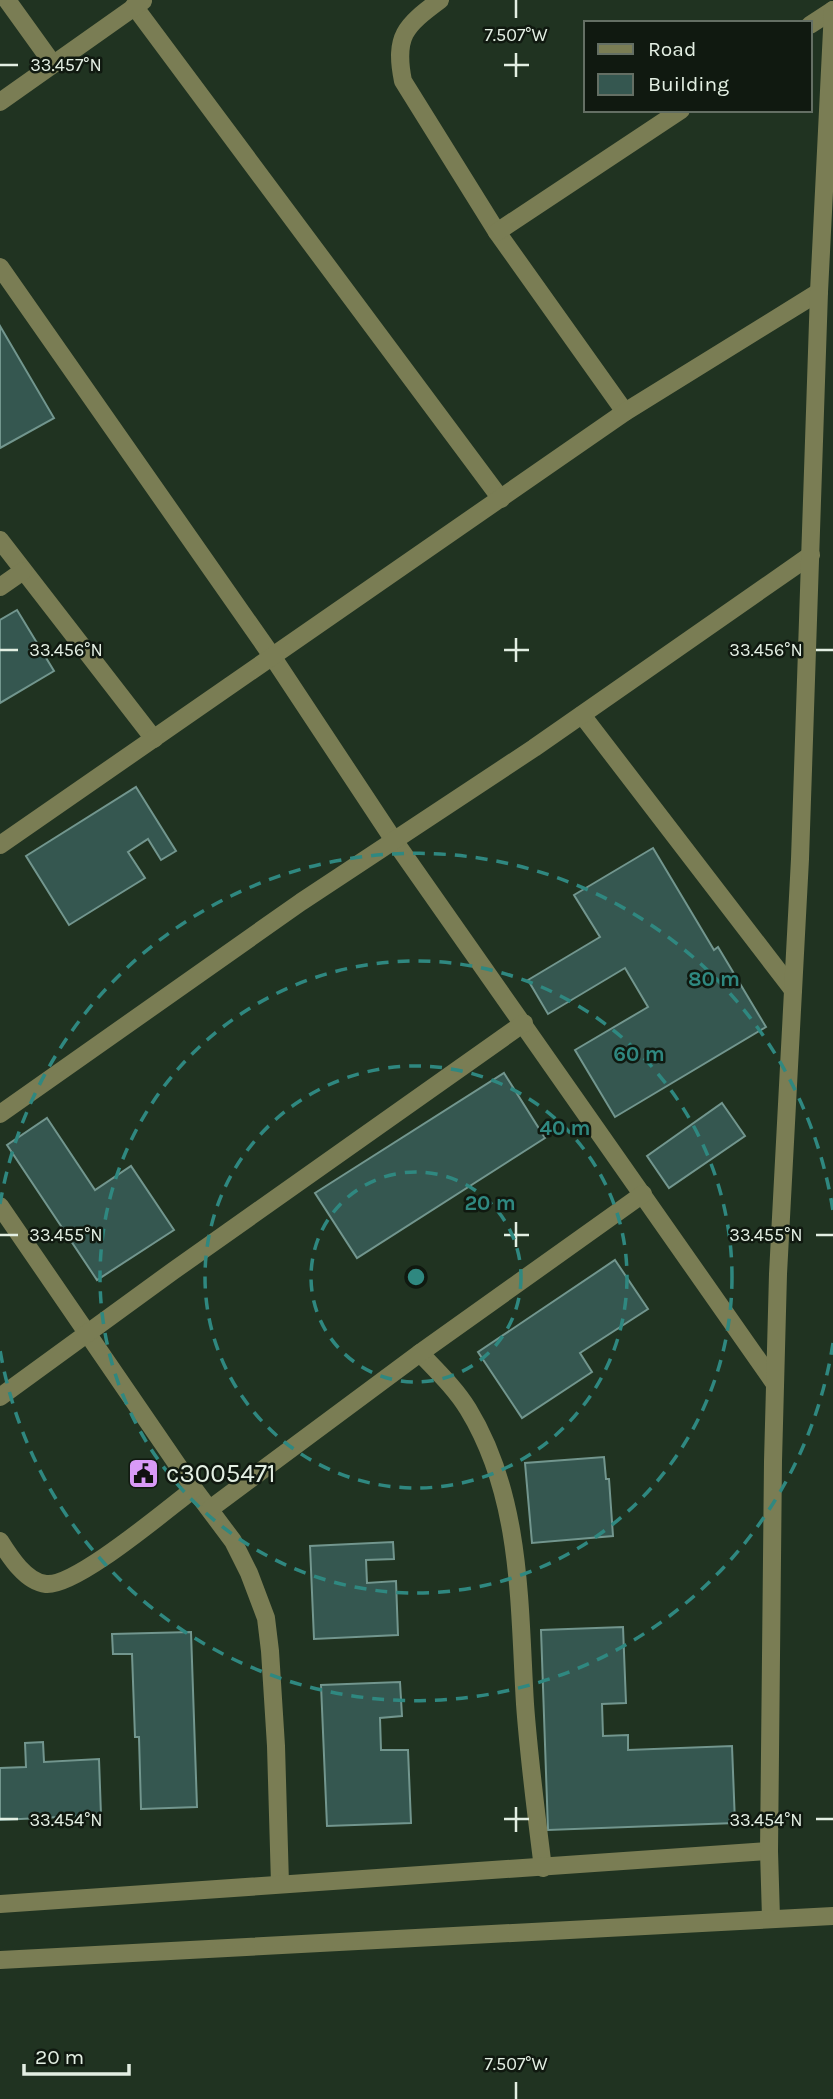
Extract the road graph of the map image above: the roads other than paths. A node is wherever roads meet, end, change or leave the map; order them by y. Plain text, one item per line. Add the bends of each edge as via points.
1 (7, 0) edge
2 (440, 0) edge
3 (139, 3) edge
4 (833, 10) edge
5 (812, 24) edge
6 (52, 64) junction
7 (1, 100) edge
8 (678, 112) edge
9 (497, 232) junction
10 (0, 267) edge
11 (819, 292) junction
12 (625, 412) junction
13 (501, 499) junction
14 (0, 540) edge
15 (811, 555) junction
16 (23, 571) junction
17 (0, 587) edge
18 (272, 656) junction
19 (582, 715) junction
20 (154, 739) junction
21 (393, 839) junction
22 (0, 845) edge
23 (793, 990) junction
24 (524, 1023) junction
25 (0, 1114) edge
26 (643, 1194) junction
27 (0, 1206) edge
28 (87, 1334) junction
29 (420, 1353) junction
30 (775, 1384) junction
31 (0, 1397) edge
32 (194, 1489) junction
33 (210, 1509) junction
34 (0, 1541) edge
35 (769, 1851) junction
36 (543, 1868) junction
37 (280, 1884) junction
38 (0, 1904) edge
39 (833, 1916) edge
40 (771, 1918) junction
41 (0, 1960) edge

1 - 6 street
2 - 9 street via 414,19 400,41 402,81
3 - 6 street
3 - 13 street
4 - 5 street
4 - 11 street
6 - 7 street
8 - 9 street
9 - 12 street
10 - 18 street
11 - 12 street
11 - 15 street
12 - 13 street
13 - 18 street
14 - 16 street
15 - 19 street
15 - 23 street
16 - 17 street
16 - 20 street
18 - 20 street
18 - 21 street
19 - 21 street
19 - 23 street
20 - 22 street
21 - 24 street
21 - 25 street
23 - 30 street
24 - 26 street
24 - 28 street
26 - 29 street
26 - 30 street
27 - 28 street
28 - 31 street
28 - 32 street
29 - 33 street
29 - 36 street via 468,1408 495,1466 509,1514 528,1757
30 - 35 street
32 - 33 street
32 - 34 street via 106,1556 61,1582 46,1584 33,1579
33 - 37 street via 233,1541 266,1618
35 - 36 street
35 - 40 street
36 - 37 street
37 - 38 street
39 - 40 street
40 - 41 street

